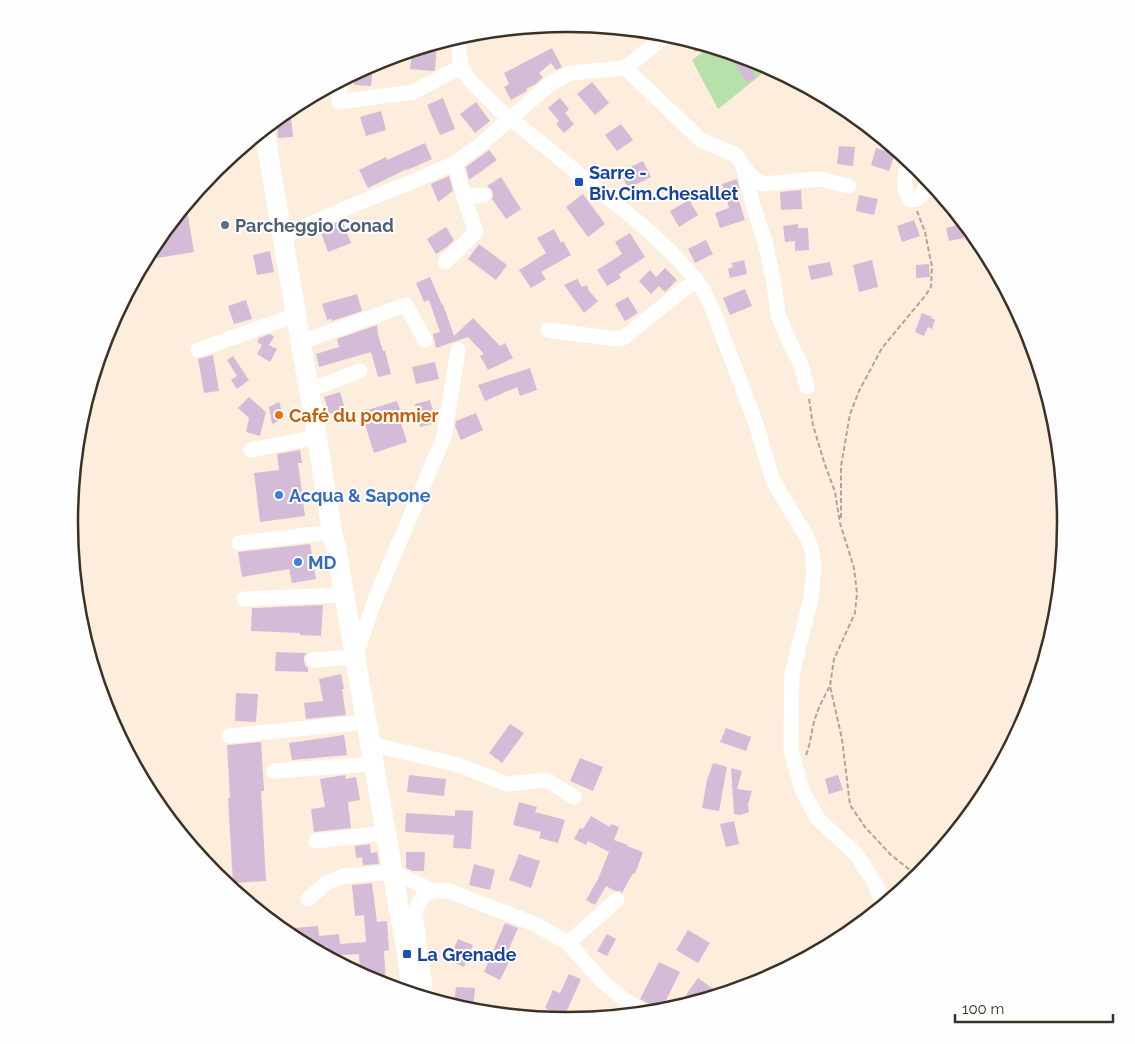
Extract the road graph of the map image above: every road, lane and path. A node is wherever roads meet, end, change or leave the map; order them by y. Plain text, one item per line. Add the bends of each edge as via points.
1 (659, 41) edge
2 (459, 45) edge
3 (695, 49) edge
4 (697, 52) dead end
5 (461, 67) junction
6 (625, 68) junction
7 (340, 89) edge
8 (510, 118) junction
9 (266, 138) edge
10 (455, 163) junction
11 (743, 166) junction
12 (906, 169) edge
13 (848, 186) dead end
14 (926, 188) edge
15 (484, 195) dead end
16 (464, 197) junction
17 (914, 200) junction
18 (283, 236) junction
19 (445, 262) dead end
20 (697, 281) junction
21 (296, 315) junction
22 (548, 330) dead end
23 (425, 340) dead end
24 (301, 342) junction
25 (198, 350) dead end
26 (458, 350) dead end
27 (360, 370) dead end
28 (808, 387) joint
29 (309, 390) junction
30 (317, 437) junction
31 (251, 450) dead end
32 (840, 523) junction
33 (332, 532) junction
34 (239, 543) dead end
35 (344, 596) junction
36 (244, 598) dead end
37 (355, 657) junction
38 (313, 660) dead end
39 (830, 686) junction
40 (366, 722) junction
41 (229, 736) dead end
42 (370, 744) junction
43 (374, 764) junction
44 (274, 771) dead end
45 (797, 772) junction
46 (574, 797) dead end
47 (386, 833) junction
48 (316, 841) dead end
49 (911, 871) edge
50 (393, 872) junction
51 (432, 891) junction
52 (881, 898) edge
53 (308, 899) dead end
54 (617, 900) dead end
55 (568, 943) junction
56 (411, 986) edge
57 (425, 990) edge
58 (634, 1007) edge

1 - 6 street
2 - 5 street
3 - 4 path
5 - 7 street via 414,92 339,102
5 - 8 street via 504,116
6 - 8 street via 570,73 551,83
6 - 11 street via 700,140 736,155
8 - 10 street
8 - 20 street via 642,225
9 - 18 main road
10 - 16 street
10 - 18 street
11 - 13 street via 762,184 820,179
11 - 28 street via 765,242 778,315
12 - 17 street via 904,189 909,199
14 - 17 street
15 - 16 street
16 - 19 street via 476,232
17 - 32 path via 925,232 932,267 932,287 882,348 850,414 842,466
18 - 21 main road
20 - 22 street via 623,338
20 - 45 street via 713,310 756,424 773,481 812,551 811,598 792,674 791,750
21 - 24 main road
21 - 25 street
23 - 24 street via 406,305
24 - 29 main road
26 - 37 street via 444,437 376,597
27 - 29 street
28 - 32 path via 813,425
29 - 30 main road
30 - 31 street
30 - 33 main road
32 - 39 path via 854,568 857,593 854,613 834,659
33 - 34 street
33 - 35 main road
35 - 36 street
35 - 37 main road
37 - 38 street
37 - 40 main road
39 - 45 path via 815,720 809,749
39 - 49 path via 842,738 850,805 891,855
40 - 41 street
40 - 42 main road
42 - 43 main road
42 - 46 street via 459,765 507,784 547,780
43 - 44 street
43 - 47 main road
45 - 52 street via 803,792 818,819 856,854
47 - 48 street
47 - 50 main road
50 - 51 street
50 - 53 street via 345,876 328,882
50 - 56 main road
51 - 55 street via 449,891 537,924
51 - 57 street via 425,894 415,912
54 - 55 street
55 - 58 street via 602,982

